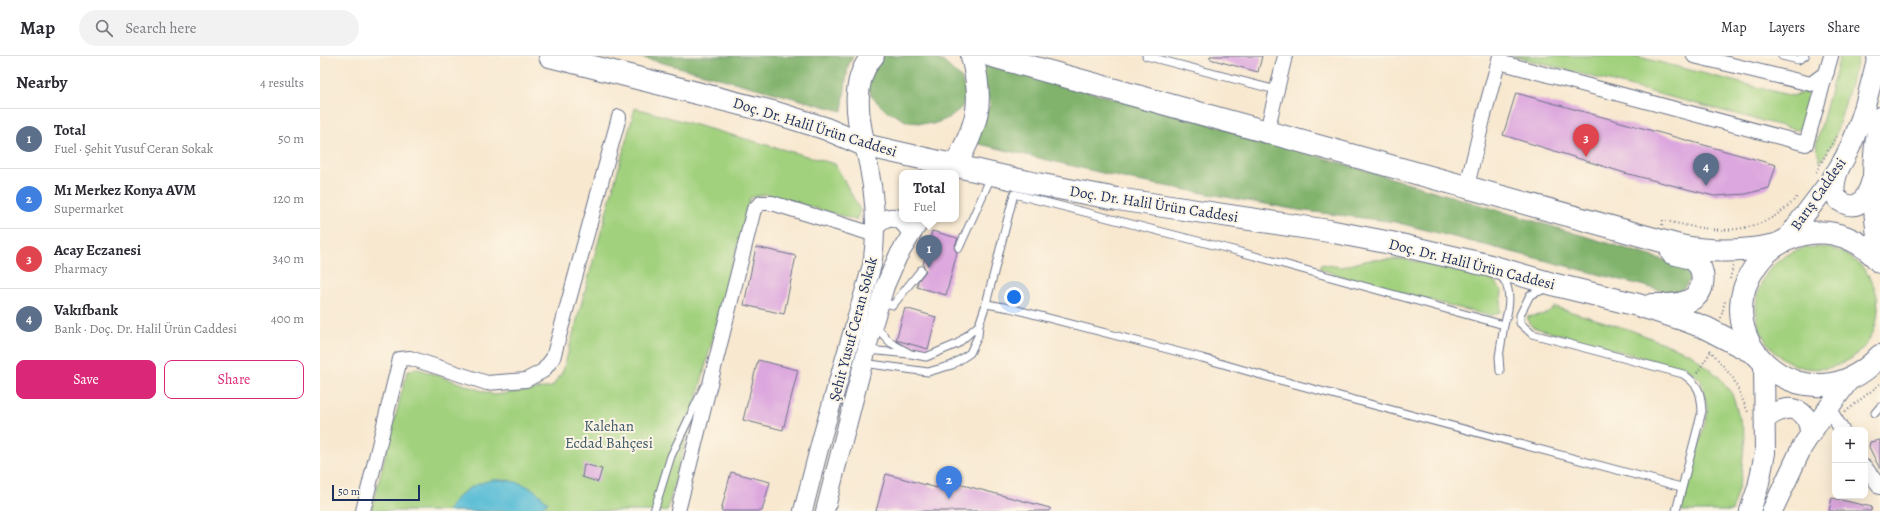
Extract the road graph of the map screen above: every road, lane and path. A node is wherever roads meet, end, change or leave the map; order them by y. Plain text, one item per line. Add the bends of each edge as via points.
1 (550, 56) edge
2 (873, 56) edge
3 (972, 56) edge
4 (992, 56) edge
5 (1146, 56) edge
6 (1285, 56) edge
7 (1694, 56) edge
8 (1782, 56) edge
9 (1805, 56) edge
10 (1831, 56) edge
11 (1878, 56) edge
12 (1500, 59) edge
13 (1827, 72) junction
14 (1276, 90) junction
15 (619, 117) dead end
16 (1880, 117) edge
17 (1267, 131) junction
18 (1839, 132) dead end
19 (864, 145) junction
20 (1838, 168) junction
21 (953, 169) edge
22 (1815, 173) dead end
23 (993, 174) junction
24 (1873, 178) junction
25 (1467, 186) junction
26 (1798, 196) dead end
27 (899, 219) edge
28 (906, 222) edge
29 (916, 226) edge
30 (876, 230) junction
31 (1631, 232) junction
32 (1658, 240) junction
33 (1781, 242) junction
34 (959, 248) dead end
35 (1880, 255) edge
36 (1880, 262) edge
37 (1487, 266) junction
38 (921, 270) dead end
39 (1556, 285) junction
40 (880, 302) junction
41 (986, 304) junction
42 (1638, 305) junction
43 (873, 325) junction
44 (979, 325) junction
45 (1504, 325) junction
46 (911, 354) junction
47 (865, 356) junction
48 (1880, 356) edge
49 (1760, 358) junction
50 (713, 368) junction
51 (1880, 368) edge
52 (1500, 371) dead end
53 (1855, 377) junction
54 (1692, 380) junction
55 (1880, 384) edge
56 (1837, 410) junction
57 (1757, 419) junction
58 (1841, 427) edge
59 (1810, 433) junction
60 (1868, 471) edge
61 (1681, 487) junction
62 (1880, 487) edge
63 (363, 511) edge
64 (654, 511) edge
65 (678, 511) edge
66 (803, 511) edge
67 (824, 511) edge
68 (1676, 511) edge
69 (1750, 511) edge
70 (1772, 511) edge

1 - 19 main road, Doç. Dr. Halil Ürün Caddesi via 776,113 824,128
2 - 19 main road via 861,76 858,94 857,112
3 - 21 main road via 978,82 978,114 973,131
4 - 17 main road
5 - 14 lane
6 - 14 street
7 - 13 street via 1811,84
8 - 9 lane via 1798,60
10 - 13 street
11 - 20 main road, Barış Caddesi via 1864,110
12 - 13 street via 1806,144
12 - 25 street
14 - 17 street
15 - 63 street via 553,358 543,371 526,380 486,383 410,358 400,359
16 - 24 main road
17 - 25 main road
18 - 22 path
19 - 21 main road, Doç. Dr. Halil Ürün Caddesi
19 - 30 street, Şehit Yusuf Ceran Sokak via 872,184
20 - 24 main road via 1835,194 1839,201 1848,205 1863,201
20 - 33 main road, Barış Caddesi
21 - 23 main road, Doç. Dr. Halil Ürün Caddesi
23 - 34 lane
23 - 37 main road, Doç. Dr. Halil Ürün Caddesi via 1117,199 1329,231
24 - 35 main road
25 - 31 main road
26 - 32 path via 1774,217 1738,229 1708,230 1663,220
27 - 30 street via 888,217
28 - 29 street
29 - 40 street, Şehit Yusuf Ceran Sokak via 891,271
30 - 50 street via 772,203 761,203 754,209
30 - 66 street, Şehit Yusuf Ceran Sokak via 872,266
31 - 32 main road
31 - 42 main road via 1658,247 1695,261 1701,268 1703,277 1698,293 1693,299 1671,304
32 - 33 main road via 1699,250 1718,251 1757,249
33 - 36 main road via 1809,233 1833,234 1860,244
33 - 49 main road via 1767,252 1753,269 1742,301 1746,334
37 - 39 main road, Doç. Dr. Halil Ürün Caddesi
37 - 45 lane via 1502,277 1509,293
38 - 40 lane via 894,304
39 - 42 main road, Doç. Dr. Halil Ürün Caddesi
39 - 54 lane via 1530,296 1520,315 1520,323 1532,334 1683,374
40 - 43 street, Şehit Yusuf Ceran Sokak
41 - 44 lane
41 - 45 lane via 1014,194 1232,250
41 - 61 lane via 1202,358
42 - 49 main road, Doç. Dr. Halil Ürün Caddesi via 1706,328
43 - 46 lane via 891,343
43 - 47 street, Şehit Yusuf Ceran Sokak
44 - 46 lane via 957,344 926,357
44 - 47 lane via 978,336 970,353 952,365 928,372
45 - 52 lane via 1499,357
46 - 47 lane
47 - 67 street, Şehit Yusuf Ceran Sokak
48 - 53 main road
49 - 53 main road, Doç. Dr. Halil Ürün Caddesi via 1782,376 1804,385 1827,386
49 - 57 main road
50 - 64 lane via 671,456
50 - 65 street
51 - 53 main road, Doç. Dr. Halil Ürün Caddesi
53 - 56 main road
54 - 57 path via 1711,351 1733,378 1746,406
54 - 61 lane via 1701,396 1702,411
55 - 56 path via 1861,398
56 - 58 street
56 - 59 main road
57 - 59 main road via 1782,409 1795,410 1806,417
57 - 69 main road via 1764,460
59 - 70 main road
60 - 62 street
61 - 68 lane

